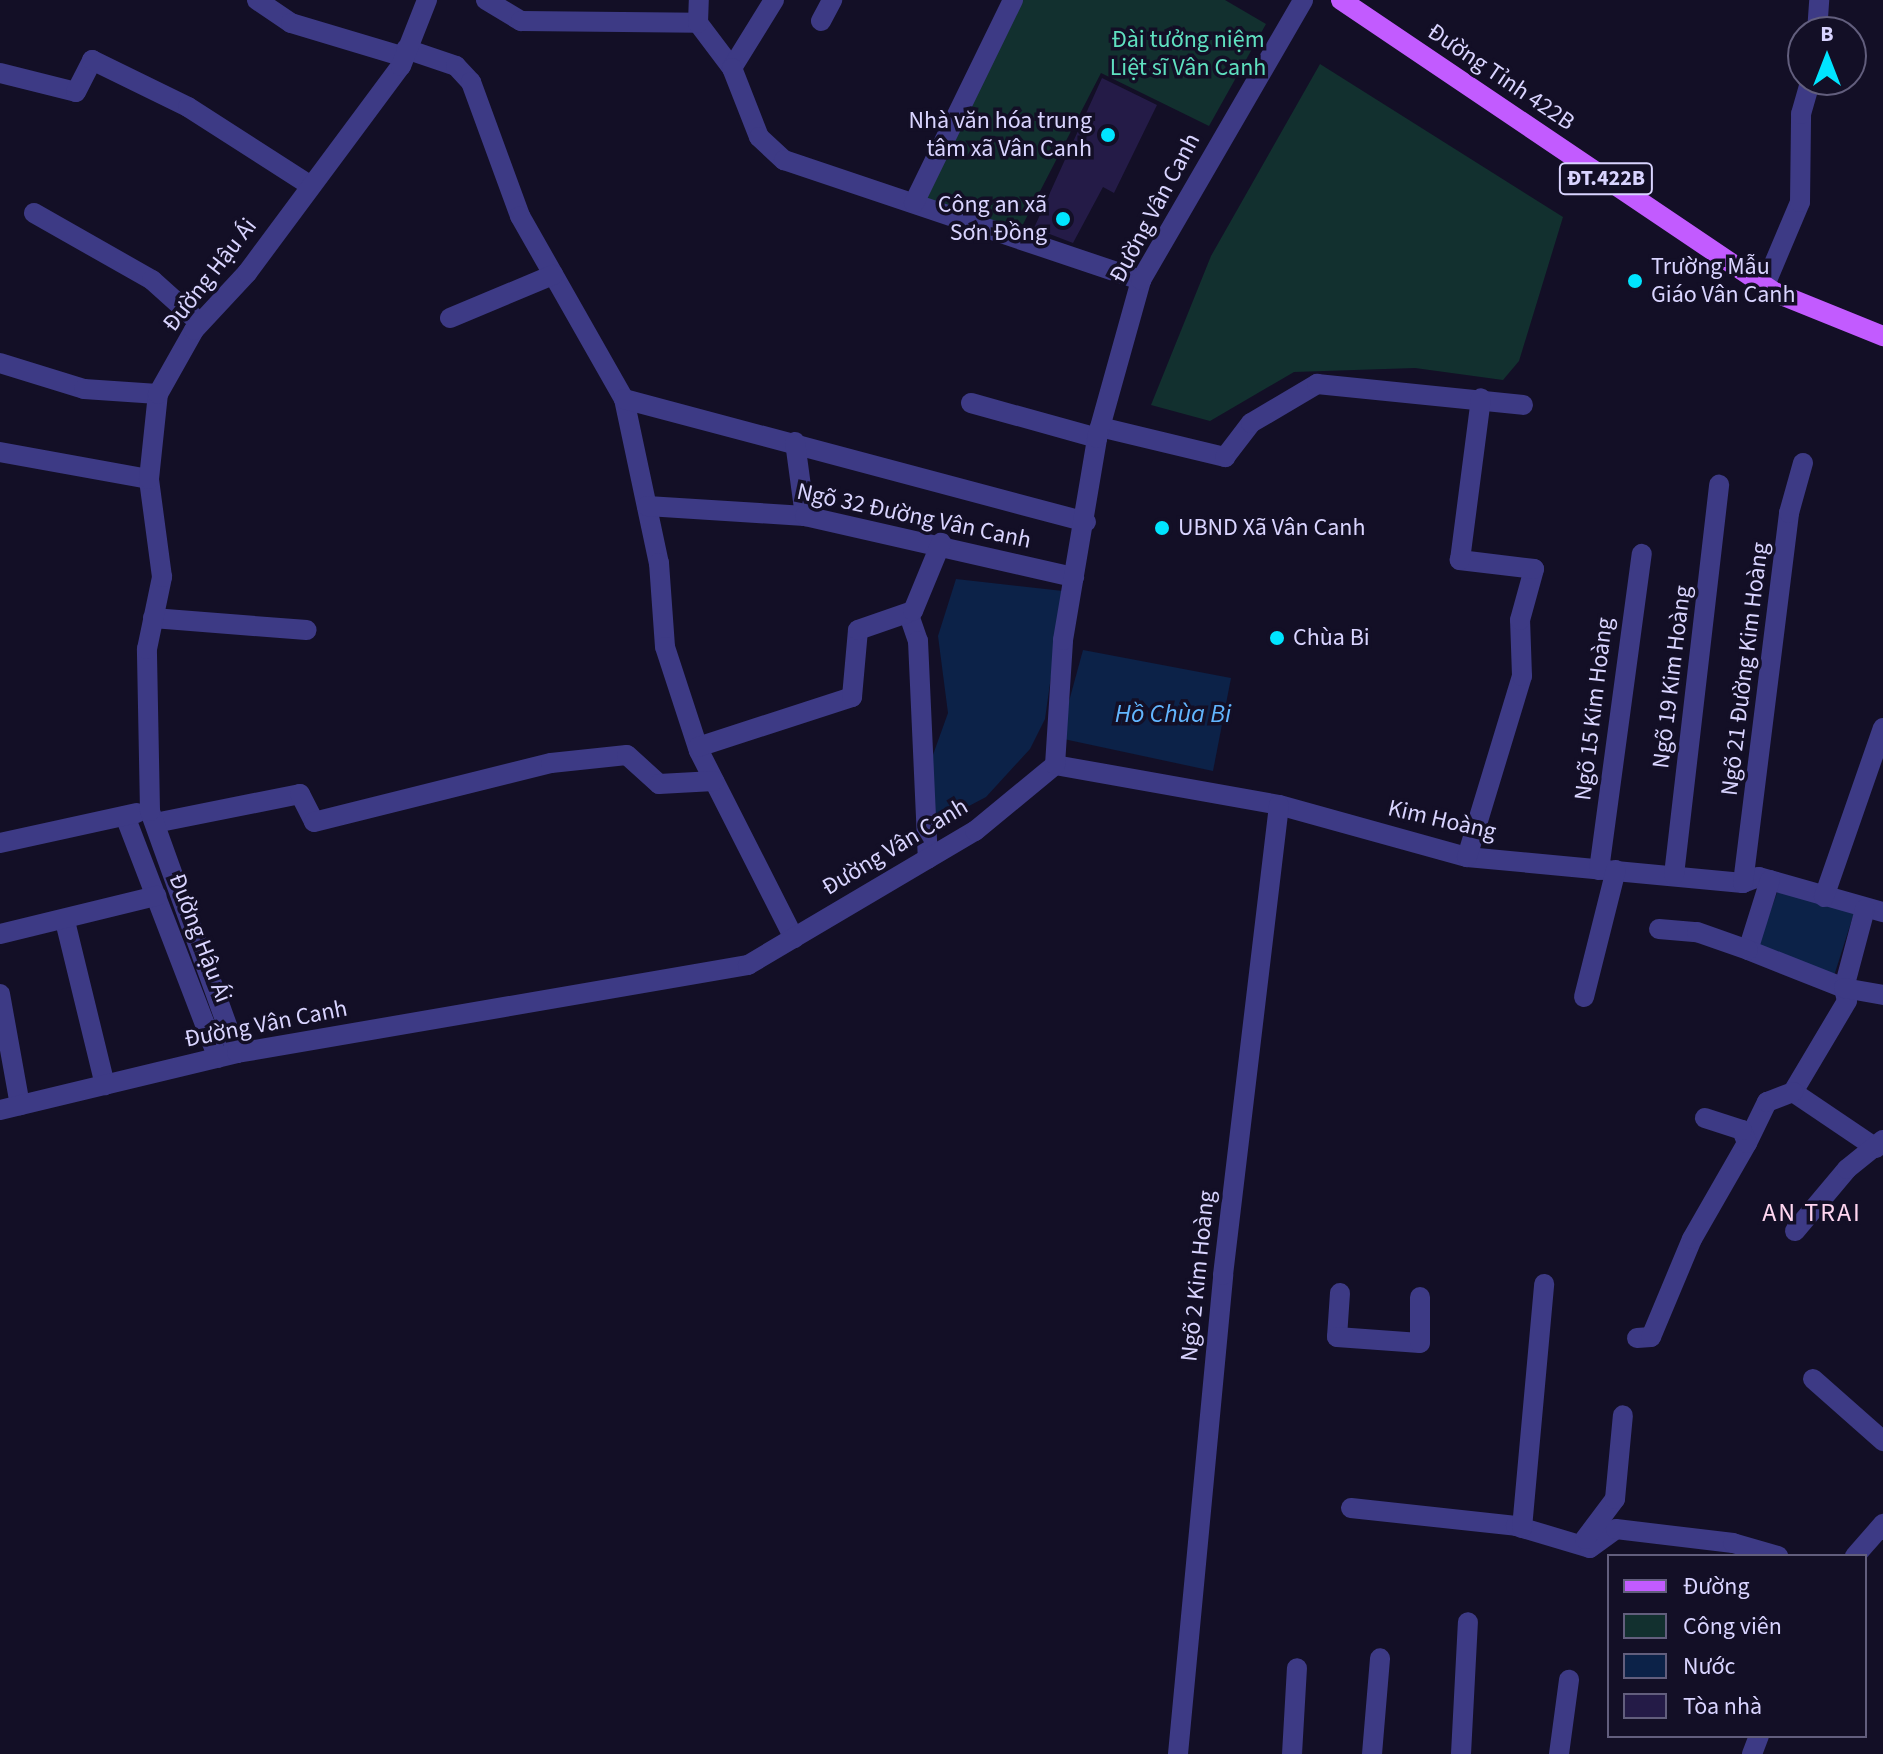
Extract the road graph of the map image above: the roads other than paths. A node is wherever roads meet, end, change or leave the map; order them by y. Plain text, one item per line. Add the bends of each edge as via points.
1 (257, 0) edge
2 (427, 0) edge
3 (486, 0) edge
4 (699, 0) edge
5 (774, 0) edge
6 (832, 0) edge
7 (1013, 0) edge
8 (1303, 0) edge
9 (1341, 0) edge
10 (821, 21) dead end
11 (698, 23) junction
12 (405, 53) junction
13 (732, 68) junction
14 (0, 73) edge
15 (1806, 96) edge
16 (311, 186) junction
17 (914, 203) junction
18 (34, 213) dead end
19 (553, 275) junction
20 (1141, 280) junction
21 (1765, 285) junction
22 (450, 318) dead end
23 (200, 323) junction
24 (1883, 336) edge
25 (0, 363) edge
26 (158, 394) junction
27 (1481, 398) junction
28 (624, 399) junction
29 (971, 403) dead end
30 (1523, 405) dead end
31 (1099, 432) junction
32 (795, 442) junction
33 (0, 452) edge
34 (1803, 463) dead end
35 (149, 479) junction
36 (1719, 485) dead end
37 (647, 506) junction
38 (805, 516) junction
39 (1086, 522) junction
40 (941, 543) junction
41 (1642, 554) dead end
42 (1074, 577) junction
43 (909, 615) junction
44 (153, 618) junction
45 (307, 630) dead end
46 (1883, 728) edge
47 (698, 747) junction
48 (1055, 765) junction
49 (714, 781) junction
50 (1279, 805) junction
51 (125, 816) junction
52 (152, 817) junction
53 (0, 843) edge
54 (1467, 857) junction
55 (928, 859) junction
56 (1608, 870) junction
57 (1674, 875) junction
58 (1770, 880) junction
59 (1743, 883) junction
60 (156, 896) junction
61 (1824, 897) junction
62 (1874, 910) edge
63 (65, 921) junction
64 (1659, 929) dead end
65 (0, 934) edge
66 (794, 938) junction
67 (1748, 950) junction
68 (1844, 988) junction
69 (0, 994) edge
70 (1883, 995) edge
71 (1584, 997) dead end
72 (228, 1056) junction
73 (105, 1085) junction
74 (1793, 1092) junction
75 (10, 1108) edge
76 (1705, 1118) dead end
77 (1747, 1143) junction
78 (1879, 1144) edge
79 (1795, 1231) dead end
80 (1544, 1284) dead end
81 (1340, 1293) dead end
82 (1420, 1297) dead end
83 (1637, 1338) dead end
84 (1813, 1379) dead end
85 (1623, 1415) dead end
86 (1883, 1441) edge
87 (1351, 1508) dead end
88 (1883, 1524) edge
89 (1522, 1528) junction
90 (1585, 1546) junction
91 (1771, 1554) edge
92 (1857, 1554) edge
93 (1468, 1622) dead end
94 (1380, 1658) dead end
95 (1297, 1668) dead end
96 (1569, 1680) dead end
97 (1178, 1754) edge
98 (1292, 1754) edge
99 (1372, 1754) edge
100 (1461, 1754) edge
101 (1559, 1754) edge

1 - 12 street via 291,23
2 - 12 street, Đường Hậu Ái
3 - 11 street via 521,21
4 - 11 street
5 - 13 street
6 - 10 street
7 - 17 street
8 - 20 street, Đường Vân Canh
9 - 21 main road, Đường Tỉnh 422B / ĐT.422B
11 - 13 street
12 - 16 street, Đường Hậu Ái
12 - 19 street via 456,66 471,82 520,216
13 - 17 street via 759,137 784,160
14 - 16 street via 76,92 92,60 188,107
15 - 21 street via 1801,114 1800,202
16 - 23 street, Đường Hậu Ái
17 - 20 street
18 - 23 street via 152,280
19 - 22 street
19 - 28 street
20 - 31 street, Đường Vân Canh
21 - 24 main road, Đường Tỉnh 422B / ĐT.422B
23 - 26 street, Đường Hậu Ái
25 - 26 street via 84,389
26 - 35 street, Đường Hậu Ái
27 - 30 street
27 - 31 street via 1317,384 1251,423 1225,457
27 - 54 street via 1460,560 1534,569 1520,620 1522,676
28 - 32 street
28 - 37 street
29 - 31 street
31 - 39 street, Đường Vân Canh
32 - 38 street
32 - 39 street
33 - 35 street
34 - 59 street, Ngõ 21 Đường Kim Hoàng via 1789,513
35 - 44 street, Đường Hậu Ái via 162,577
36 - 57 street, Ngõ 19 Kim Hoàng
37 - 38 street, Ngõ 32 Đường Vân Canh
37 - 47 street via 665,647
38 - 40 street, Ngõ 32 Đường Vân Canh
39 - 42 street, Đường Vân Canh
40 - 42 street, Ngõ 32 Đường Vân Canh
40 - 43 street via 932,579
41 - 56 street, Ngõ 15 Kim Hoàng
42 - 48 street, Đường Vân Canh
43 - 47 street via 858,630 855,692 845,701
43 - 55 street via 918,641
44 - 45 street
44 - 52 street, Đường Hậu Ái via 147,649
46 - 61 street
47 - 49 street
48 - 50 street, Kim Hoàng
48 - 55 street, Đường Vân Canh via 975,831
49 - 52 street via 659,784 627,755 551,763 314,822 300,794
49 - 66 street
50 - 54 street, Kim Hoàng
50 - 97 street, Ngõ 2 Kim Hoàng via 1223,1275
51 - 52 street
51 - 53 street
51 - 60 street, Đường Hậu Ái
52 - 72 street, Đường Hậu Ái
54 - 56 street, Kim Hoàng
55 - 66 street, Đường Vân Canh
56 - 57 street, Kim Hoàng
56 - 71 street, Ngõ 15 Kim Hoàng
57 - 59 street, Kim Hoàng
58 - 59 street, Kim Hoàng
58 - 61 street, Kim Hoàng
58 - 67 street
60 - 63 street
60 - 72 street, Đường Hậu Ái
61 - 62 street, Kim Hoàng
62 - 68 street
63 - 65 street
63 - 73 street
64 - 67 street via 1697,932
66 - 72 street, Đường Vân Canh via 748,965
67 - 68 street
68 - 70 street
68 - 74 street via 1847,1001
69 - 75 street
72 - 73 street, Đường Vân Canh
73 - 75 street, Đường Vân Canh
74 - 77 street via 1767,1102
74 - 78 street
76 - 77 street via 1742,1130
77 - 83 street via 1692,1239 1651,1337
78 - 79 street via 1847,1169
80 - 89 street
81 - 82 street via 1337,1337 1420,1343
84 - 86 street
85 - 90 street via 1615,1499 1586,1533
87 - 89 street
88 - 92 street
89 - 90 street
90 - 91 street via 1616,1529 1733,1543
93 - 100 street
94 - 99 street
95 - 98 street
96 - 101 street

